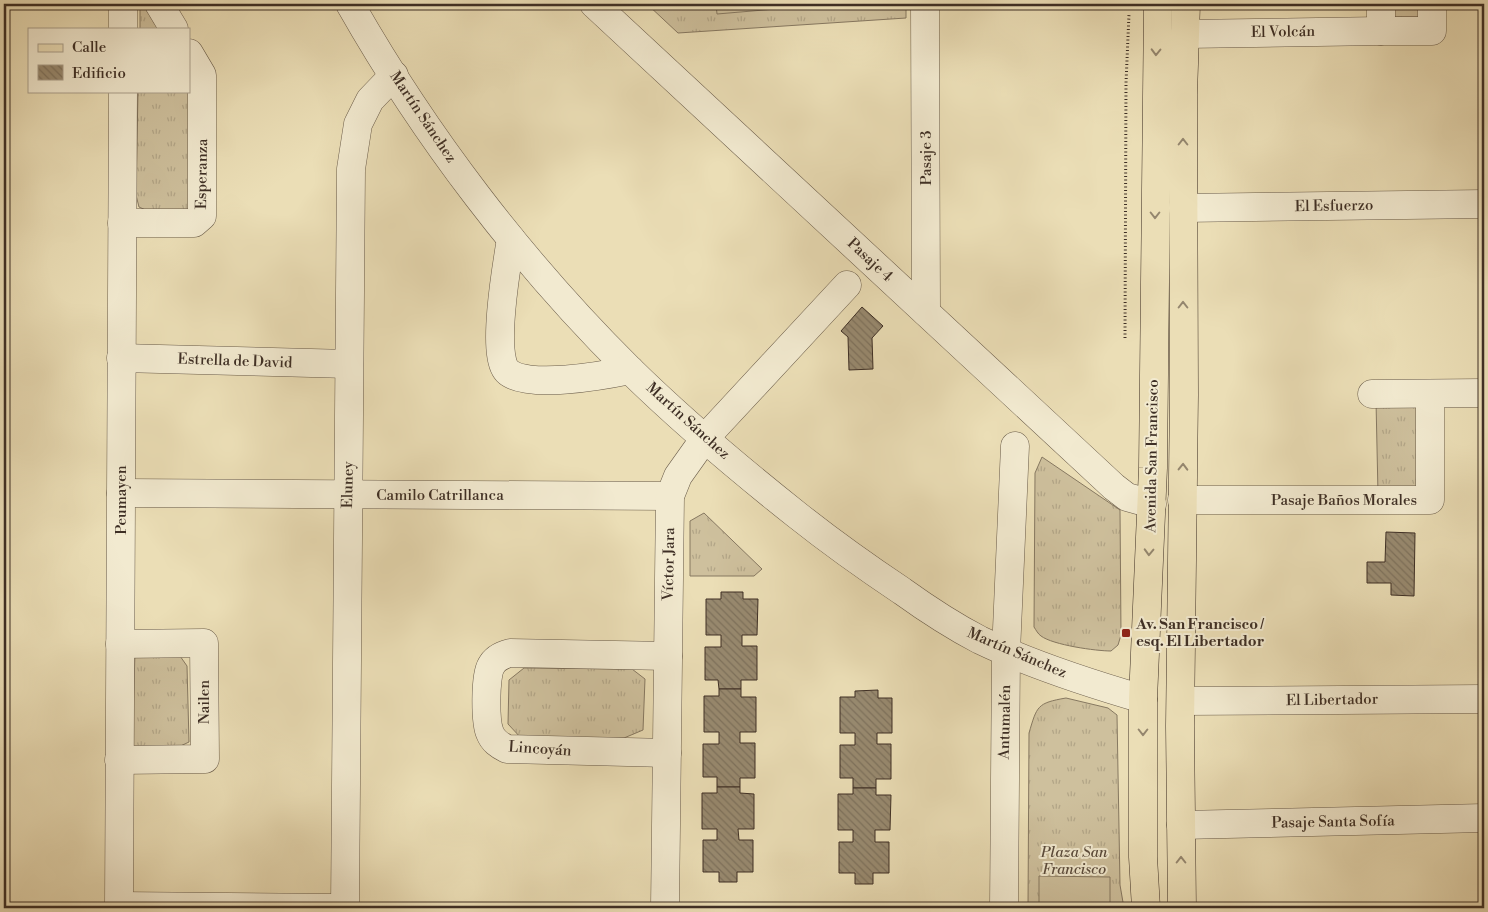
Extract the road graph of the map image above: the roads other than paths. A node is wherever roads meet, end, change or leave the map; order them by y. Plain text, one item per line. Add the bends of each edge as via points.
1 (123, 4) edge
2 (158, 4) edge
3 (350, 4) edge
4 (594, 4) edge
5 (925, 4) edge
6 (1158, 4) edge
7 (1186, 4) edge
8 (1381, 4) edge
9 (1432, 4) edge
10 (123, 28) edge
11 (173, 28) edge
12 (1381, 31) junction
13 (1185, 34) junction
14 (190, 55) edge
15 (394, 75) junction
16 (123, 92) edge
17 (1484, 204) edge
18 (1183, 208) junction
19 (122, 223) junction
20 (511, 239) junction
21 (847, 286) dead end
22 (926, 312) junction
23 (121, 358) junction
24 (349, 364) junction
25 (630, 370) junction
26 (1484, 393) edge
27 (1372, 394) dead end
28 (1430, 394) junction
29 (705, 438) junction
30 (1015, 446) dead end
31 (121, 493) junction
32 (348, 495) junction
33 (670, 496) junction
34 (1182, 500) junction
35 (1152, 504) junction
36 (120, 644) junction
37 (1006, 652) junction
38 (668, 656) junction
39 (1143, 699) junction
40 (1484, 699) edge
41 (1180, 714) junction
42 (667, 753) junction
43 (120, 760) junction
44 (1484, 818) edge
45 (1181, 826) junction
46 (119, 907) edge
47 (335, 908) edge
48 (345, 908) edge
49 (665, 908) edge
50 (1004, 908) edge
51 (1146, 908) edge
52 (1182, 908) edge

1 - 10 street
2 - 11 street
3 - 15 street, Martín Sánchez
4 - 22 street, Pasaje 4
5 - 22 street, Pasaje 3
6 -> 35 main road, Avenida San Francisco
7 - 13 main road, Avenida San Francisco
8 - 12 street
9 - 12 street, El Volcán via 1432,31
12 - 13 street, El Volcán
18 -> 13 main road, Avenida San Francisco
14 - 19 street, Esperanza via 202,75 202,216 194,223
15 - 20 street, Martín Sánchez via 464,178
15 - 24 street, Eluney via 370,100 358,124 351,159
16 - 19 street, Peumayen
17 - 18 street, El Esfuerzo
34 -> 18 main road, Avenida San Francisco
19 - 23 street, Peumayen
20 - 25 street, Martín Sánchez via 581,320
20 - 25 street via 501,316 500,354 507,372 521,379 551,380
21 - 29 street, Víctor Jara
22 - 35 street, Pasaje 4 via 1114,487 1127,497
23 - 24 street, Estrella de David
23 - 31 street, Peumayen
24 - 32 street, Eluney
25 - 29 street, Martín Sánchez
26 - 28 street
27 - 28 street
28 - 34 street, Pasaje Baños Morales via 1430,500
29 - 33 street, Víctor Jara via 678,476
29 - 37 street, Martín Sánchez via 761,487 855,559 956,627
30 - 37 street, Antumalén
31 - 32 street, Camilo Catrillanca
31 - 36 street, Peumayen
32 - 33 street, Camilo Catrillanca
32 - 48 street, Eluney
33 - 38 street, Víctor Jara
34 - 41 main road, Avenida San Francisco
35 -> 39 main road, Avenida San Francisco
36 - 43 street, Peumayen
36 - 43 street, Nailen via 204,643 204,759
37 - 39 street, Martín Sánchez
37 - 50 street, Antumalén
38 - 42 street, Víctor Jara
38 - 42 street, Lincoyán via 510,653 494,661 487,681 490,734 495,742 507,749
39 - 41 main road
39 -> 51 main road, Avenida San Francisco
40 - 41 street, El Libertador
41 - 45 main road, Avenida San Francisco
42 - 49 street, Víctor Jara
43 - 46 street, Peumayen
44 - 45 street, Pasaje Santa Sofía
52 -> 45 main road, Avenida San Francisco
46 - 47 street

